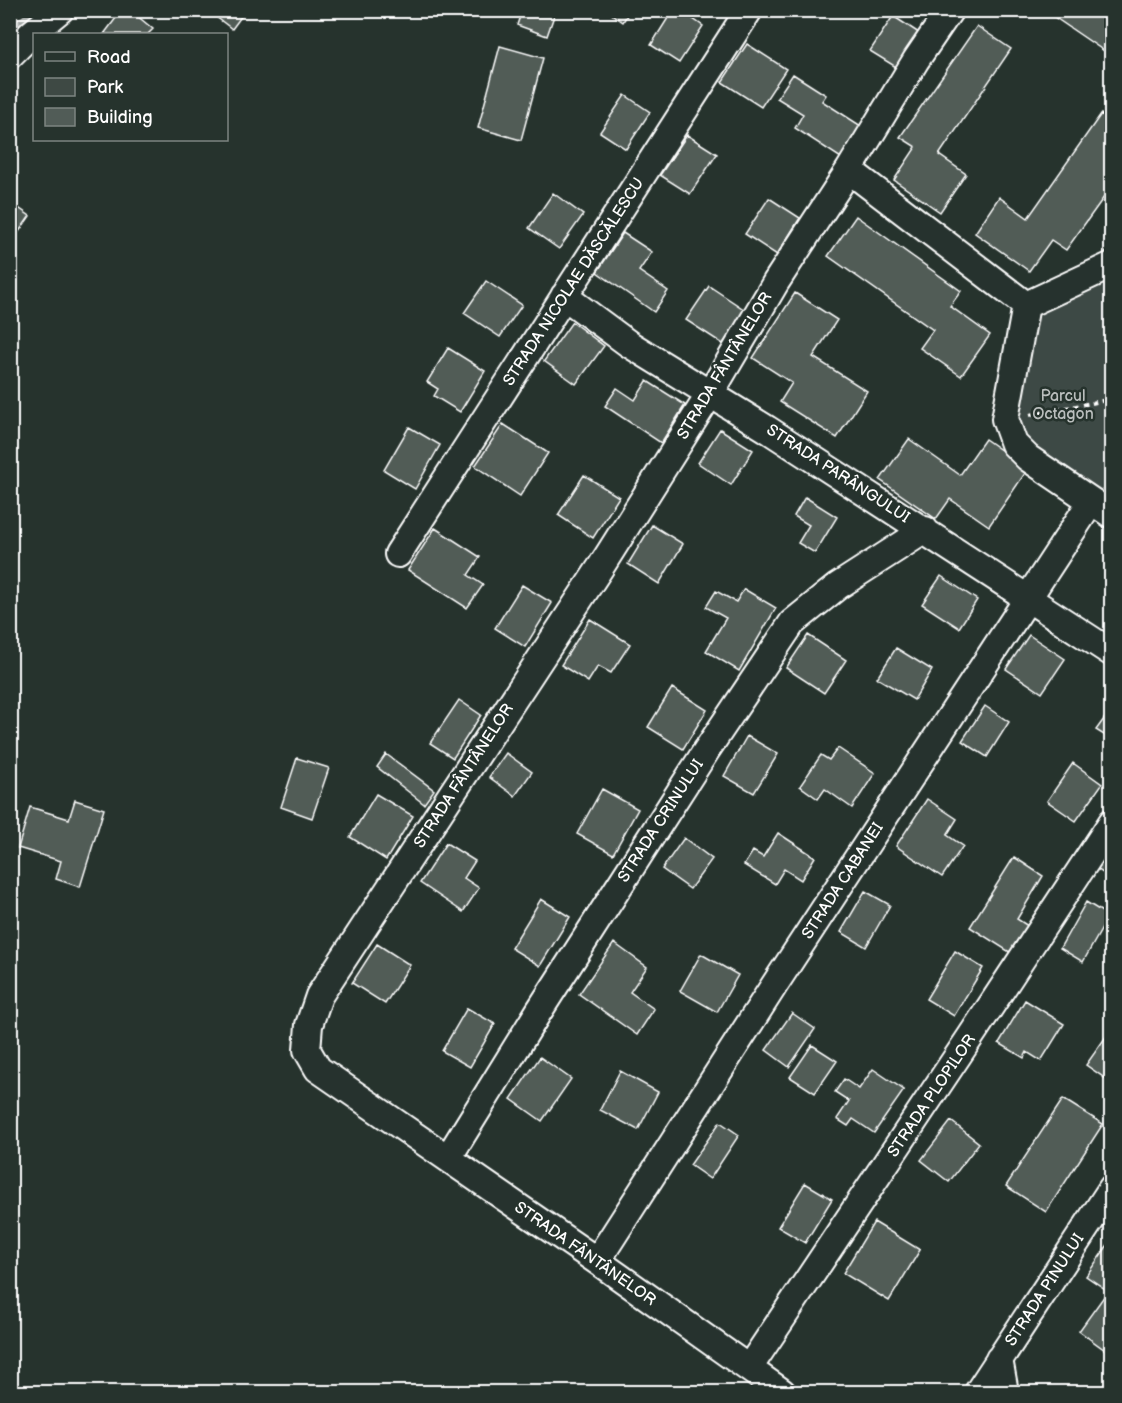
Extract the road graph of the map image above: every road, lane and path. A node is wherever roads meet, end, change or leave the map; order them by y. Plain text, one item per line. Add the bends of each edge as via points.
1 (60, 10) edge
2 (749, 10) edge
3 (950, 10) edge
4 (10, 55) edge
5 (849, 170) junction
6 (1112, 265) edge
7 (564, 296) junction
8 (1026, 305) junction
9 (710, 394) junction
10 (1112, 399) edge
11 (1005, 419) junction
12 (1101, 509) edge
13 (925, 530) junction
14 (398, 554) dead end
15 (1029, 598) junction
16 (1112, 653) edge
17 (1112, 822) edge
18 (448, 1158) junction
19 (1112, 1188) edge
20 (597, 1261) junction
21 (999, 1359) junction
22 (749, 1368) junction
23 (782, 1392) edge
24 (978, 1392) edge
25 (1005, 1392) edge

1 - 4 street
2 - 7 street, STRADA NICOLAE DĂSCĂLESCU
3 - 5 street, STRADA FÂNTÂNELOR
5 - 8 street
5 - 9 street, STRADA FÂNTÂNELOR
6 - 8 street
7 - 9 street, STRADA PARÂNGULUI via 629,344
7 - 14 street, STRADA NICOLAE DĂSCĂLESCU
8 - 11 street
9 - 13 street, STRADA PARÂNGULUI
9 - 18 street, STRADA FÂNTÂNELOR via 320,996 309,1024 307,1050 318,1069
10 - 11 path
11 - 12 street via 1014,444 1028,458
12 - 15 street, STRADA CABANEI
13 - 15 street, STRADA PARÂNGULUI
13 - 18 street, STRADA CRINULUI via 838,586 792,623 706,751
15 - 16 street, STRADA PARÂNGULUI
15 - 20 street, STRADA CABANEI
17 - 22 street, STRADA PLOPILOR
18 - 20 street, STRADA FÂNTÂNELOR
19 - 21 street, STRADA PINULUI
20 - 22 street, STRADA FÂNTÂNELOR
21 - 24 street, STRADA PINULUI
21 - 25 street
22 - 23 street, STRADA FÂNTÂNELOR

